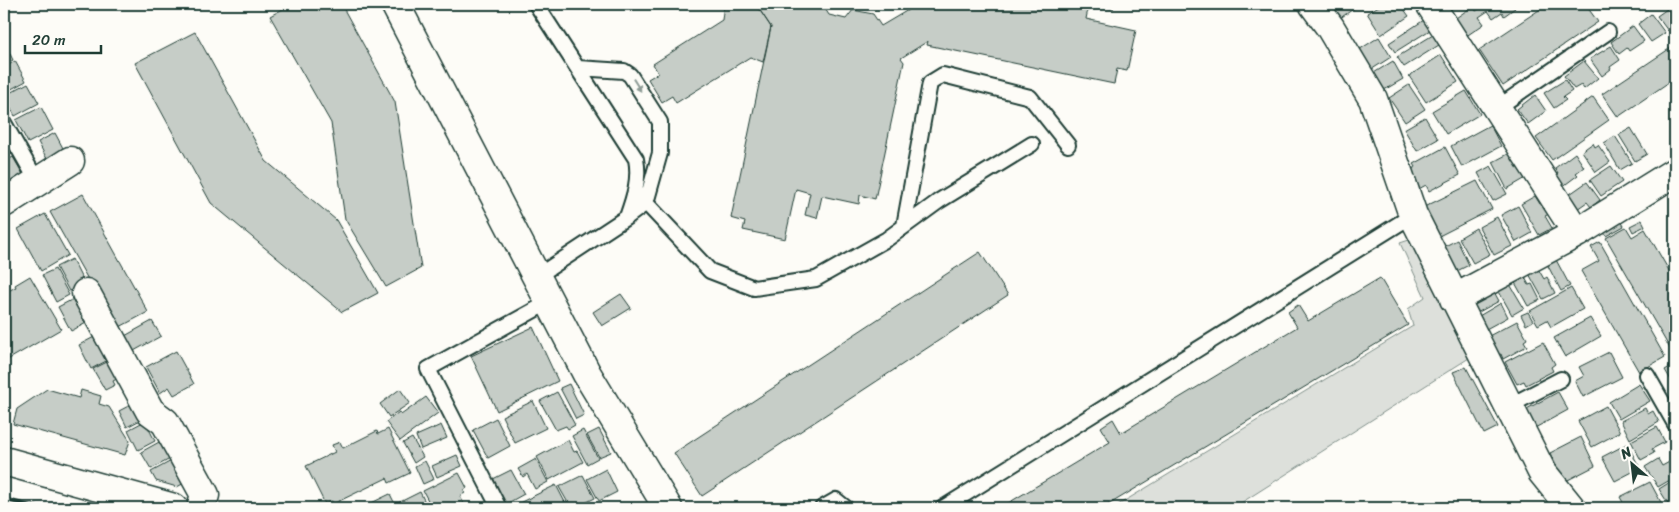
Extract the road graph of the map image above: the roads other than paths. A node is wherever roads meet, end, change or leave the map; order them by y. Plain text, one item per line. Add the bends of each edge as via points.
1 (394, 4) edge
2 (536, 4) edge
3 (1313, 4) edge
4 (1430, 4) edge
5 (1608, 32) dead end
6 (578, 68) junction
7 (1497, 108) junction
8 (4, 123) edge
9 (1032, 144) dead end
10 (1068, 145) dead end
11 (70, 161) dead end
12 (1675, 172) edge
13 (37, 182) junction
14 (4, 203) edge
15 (646, 203) junction
16 (1413, 215) junction
17 (626, 217) junction
18 (904, 226) junction
19 (1577, 233) junction
20 (536, 277) junction
21 (86, 293) dead end
22 (1454, 299) junction
23 (549, 302) junction
24 (1646, 375) dead end
25 (1561, 379) dead end
26 (1509, 406) junction
27 (1675, 424) edge
28 (4, 461) edge
29 (174, 508) edge
30 (201, 508) edge
31 (498, 508) edge
32 (668, 508) edge
33 (822, 508) edge
34 (846, 508) edge
35 (943, 508) edge
36 (1570, 508) edge

1 - 20 street
2 - 6 lane
3 - 16 street via 1374,99
4 - 7 street
5 - 7 lane
6 -> 15 lane via 630,74 660,122 660,153
6 - 17 lane via 636,159 639,170 637,184
7 - 19 street
8 - 13 lane
9 - 18 lane
10 - 18 lane via 1030,97 943,75 930,83
11 - 13 street
12 - 19 street
13 - 14 street
15 - 17 lane
15 - 18 lane via 710,272 754,288 816,279 888,239
16 - 22 street
16 - 35 lane
17 - 20 lane
19 - 22 street
20 - 23 street
21 - 30 street via 150,411 165,422 205,495
22 - 26 street
23 - 31 lane via 428,369
23 - 32 street via 587,374
24 - 27 lane
25 - 26 lane
26 - 36 street via 1542,472
28 - 29 street
33 - 34 lane via 836,500

